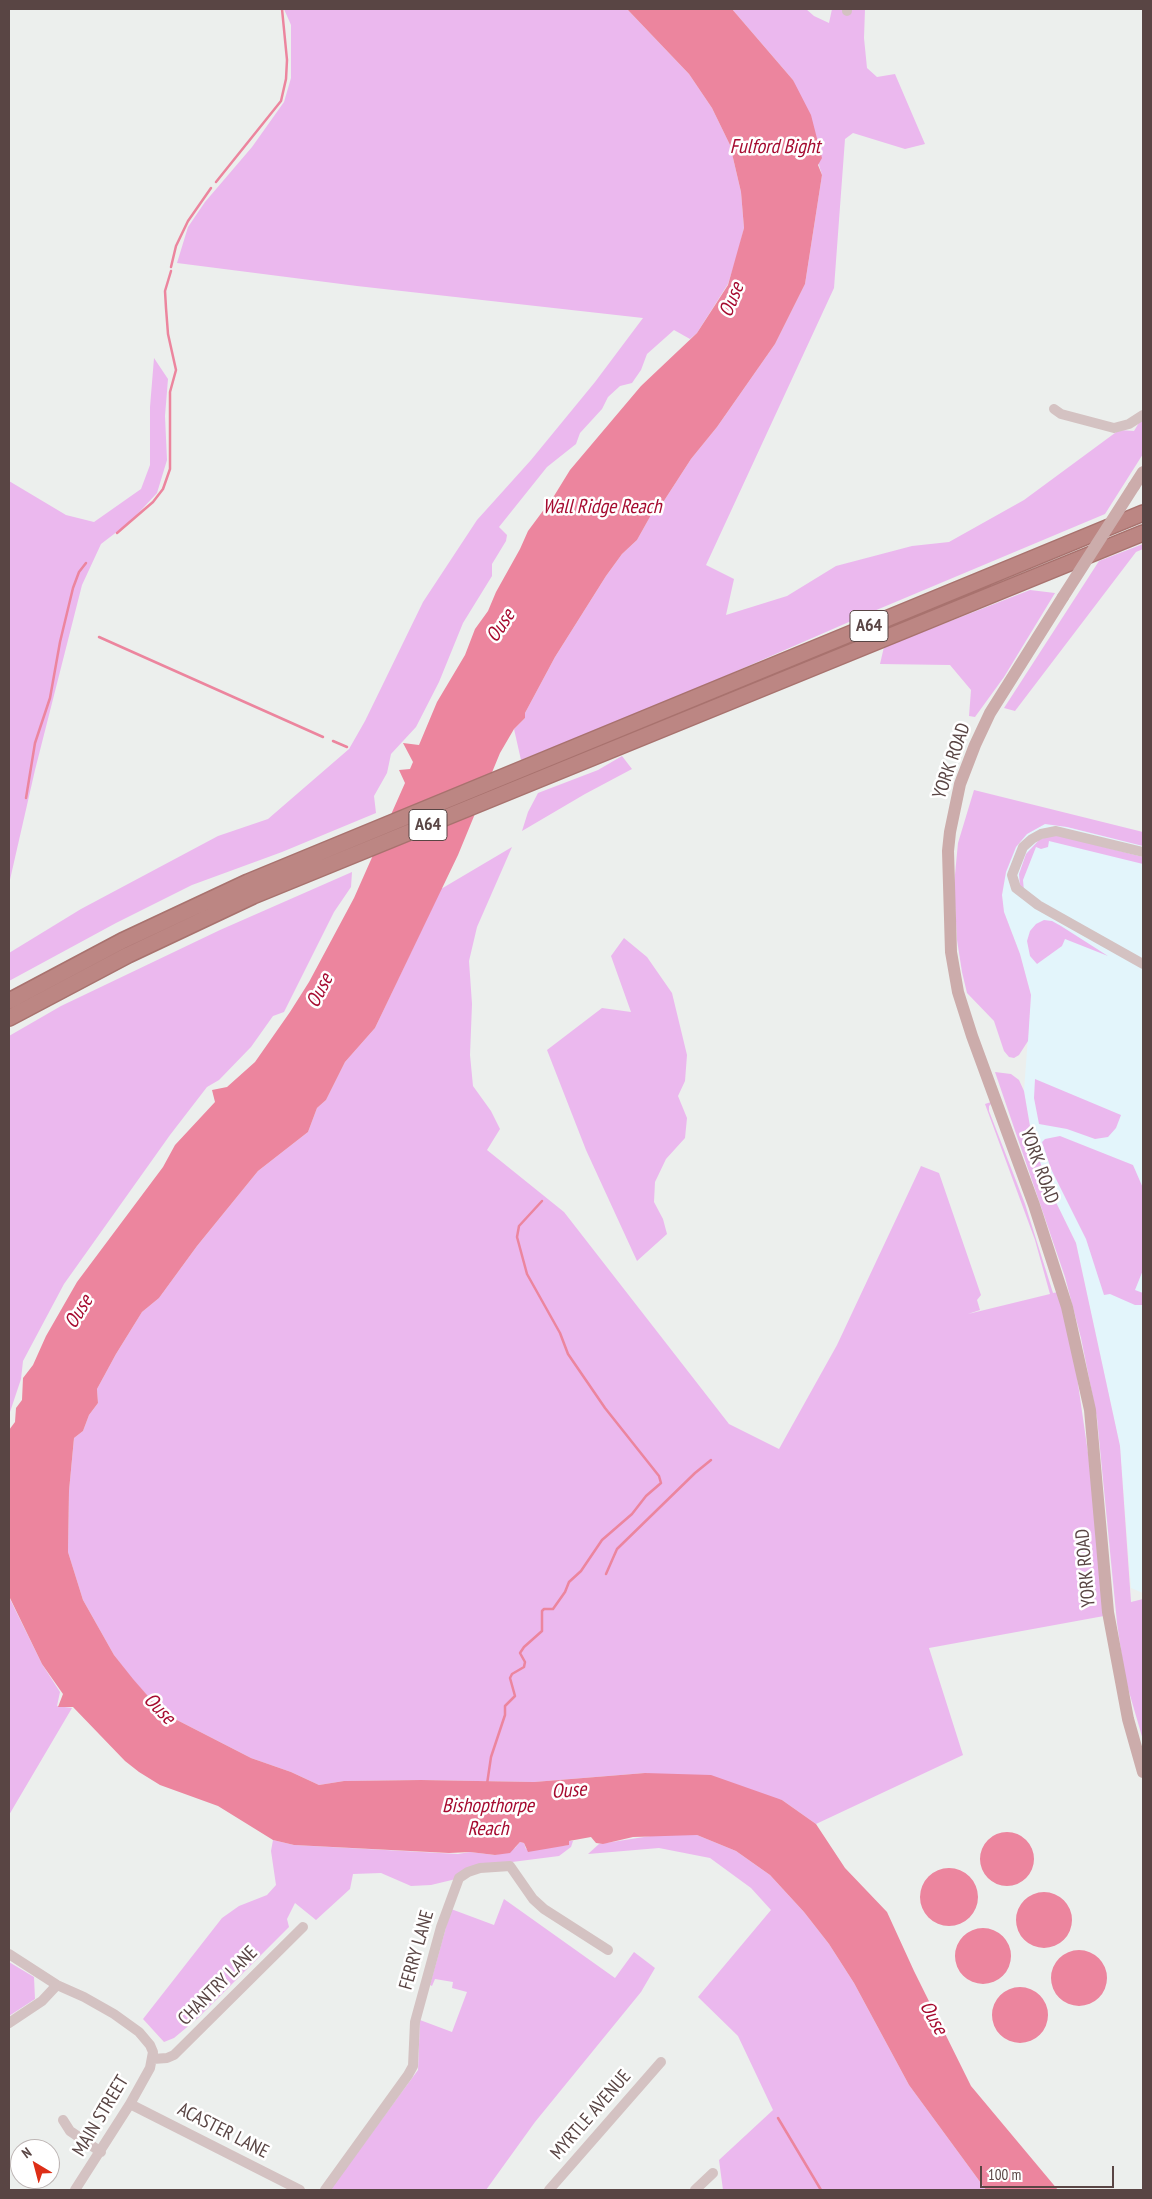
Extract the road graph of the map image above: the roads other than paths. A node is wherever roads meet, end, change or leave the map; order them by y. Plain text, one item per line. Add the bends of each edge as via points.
1 (1054, 409) dead end
2 (1143, 415) edge
3 (1143, 472) edge
4 (1143, 513) edge
5 (1143, 533) edge
6 (1143, 852) edge
7 (250, 889) junction
8 (1143, 964) edge
9 (9, 1001) edge
10 (9, 1018) edge
11 (1143, 1772) edge
12 (303, 1926) dead end
13 (608, 1950) dead end
14 (9, 1954) edge
15 (57, 1985) junction
16 (9, 2023) edge
17 (153, 2059) junction
18 (661, 2062) dead end
19 (130, 2104) junction
20 (63, 2120) dead end
21 (100, 2152) junction
22 (713, 2173) dead end
23 (75, 2190) edge
24 (300, 2190) edge
25 (325, 2190) edge
26 (548, 2190) edge
27 (695, 2190) edge

1 - 2 street via 1061,414 1114,428
3 - 11 main road, YORK ROAD, bridge via 990,713 960,784 948,851 951,952 958,992 1067,1308 1090,1410 1108,1612 1128,1719
4 - 7 highway, A64 via 595,739
5 - 7 highway, A64 via 602,753
6 - 8 street via 1056,831 1032,838 1023,847 1012,875 1016,888 1038,905
7 - 9 highway, A64 via 122,941
7 - 10 highway, A64
12 - 17 street, CHANTRY LANE via 174,2055
13 - 25 street, FERRY LANE via 544,1910 510,1866 480,1868 460,1878 441,1927 415,2022 413,2066
14 - 15 street
15 - 16 street via 42,2001
15 - 17 street via 98,2005 139,2032 150,2045
17 - 19 street, MAIN STREET
18 - 26 street, MYRTLE AVENUE
19 - 21 street, MAIN STREET
19 - 24 street, ACASTER LANE
20 - 21 street via 70,2131
21 - 23 street, MAIN STREET
22 - 27 street

